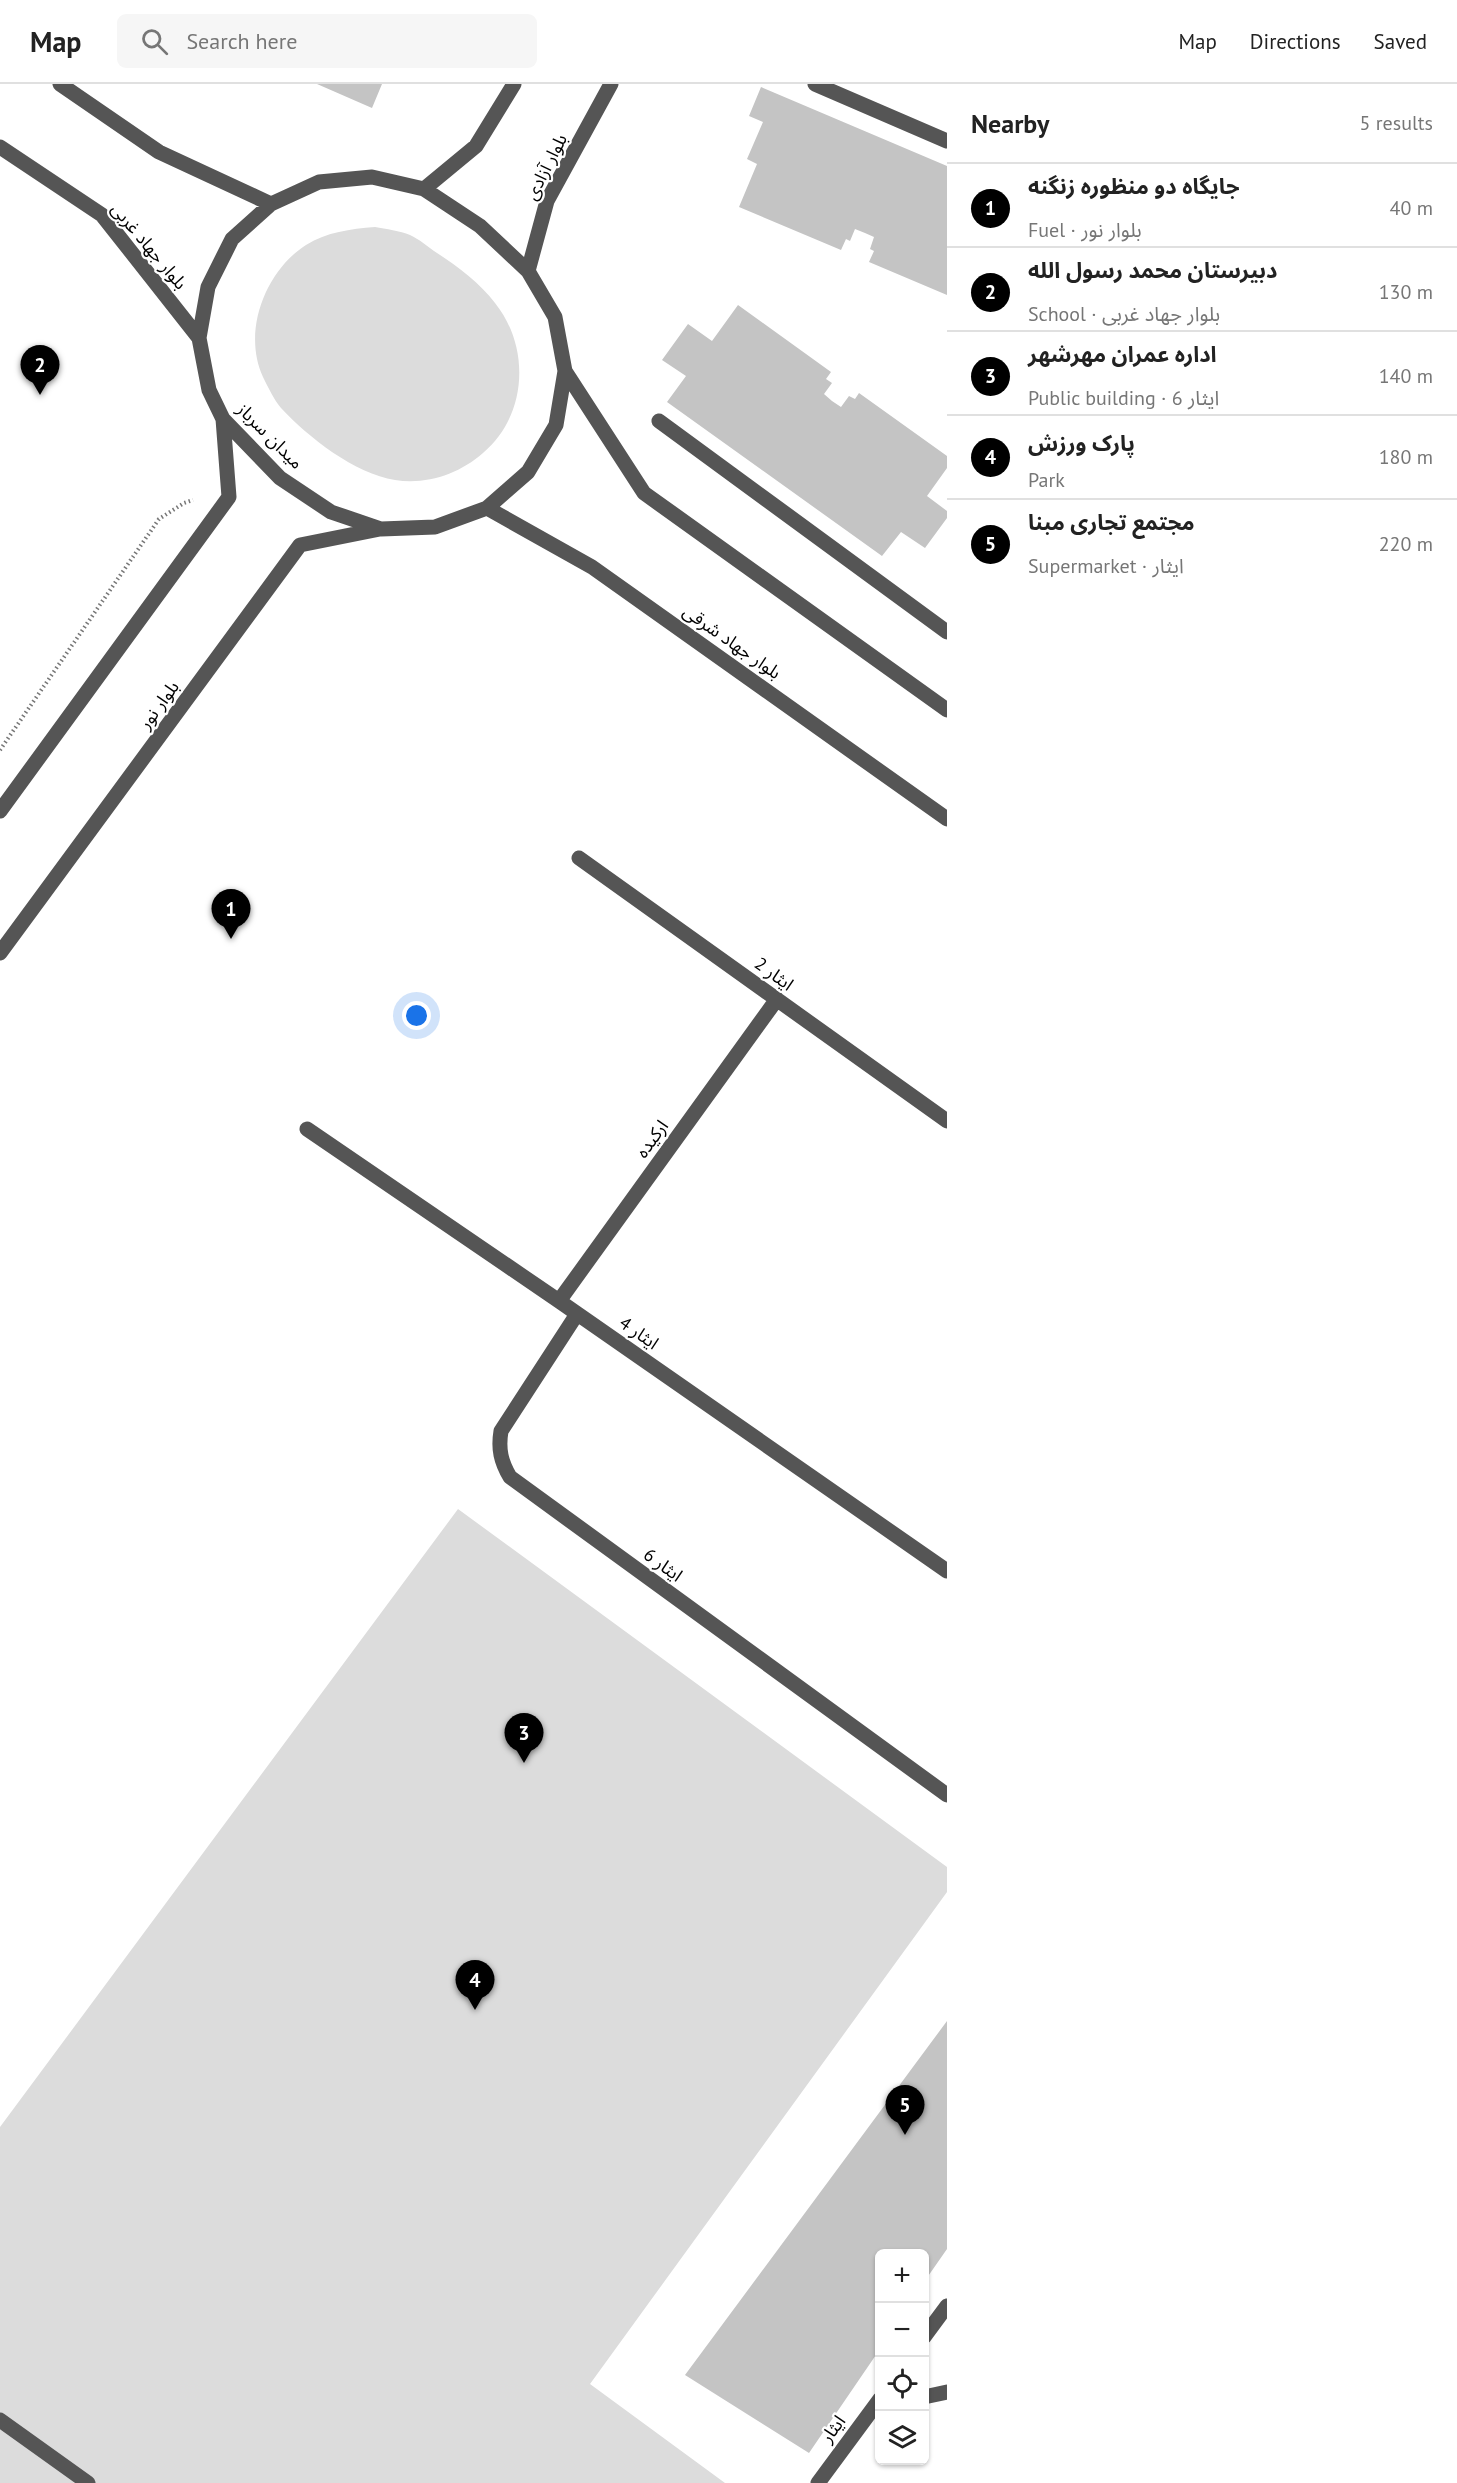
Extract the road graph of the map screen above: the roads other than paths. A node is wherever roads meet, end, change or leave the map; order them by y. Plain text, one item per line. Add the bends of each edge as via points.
1 (60, 84) edge
2 (514, 84) edge
3 (611, 84) edge
4 (815, 84) edge
5 (947, 141) edge
6 (0, 147) edge
7 (424, 189) junction
8 (271, 204) junction
9 (528, 271) junction
10 (199, 338) junction
11 (565, 371) junction
12 (223, 419) junction
13 (658, 421) dead end
14 (487, 508) junction
15 (381, 529) junction
16 (947, 632) edge
17 (947, 710) edge
18 (0, 811) edge
19 (947, 819) edge
20 (579, 858) dead end
21 (0, 953) edge
22 (777, 999) junction
23 (947, 1121) edge
24 (307, 1129) dead end
25 (559, 1300) junction
26 (577, 1314) junction
27 (947, 1571) edge
28 (947, 1795) edge
29 (947, 2306) edge
30 (929, 2330) edge
31 (947, 2392) edge
32 (929, 2396) edge
33 (875, 2407) edge
34 (0, 2420) edge
35 (88, 2483) edge
36 (818, 2483) edge

1 - 8 street via 159,152
2 - 7 street via 476,146
3 - 9 street, بلوار آزادی via 547,201
4 - 5 street
6 - 10 street, بلوار جهاد غربی via 102,215
7 - 8 street, میدان سرباز via 372,177 319,182
7 - 9 street, میدان سرباز via 480,226
8 - 10 street, میدان سرباز via 232,239 208,286
9 - 11 street, میدان سرباز via 555,317
10 - 12 street, میدان سرباز via 208,390
11 - 14 street, میدان سرباز via 556,425 528,472
11 - 17 street via 644,493
12 - 15 street, میدان سرباز via 280,478 330,512
12 - 18 street via 229,497
13 - 16 street
14 - 15 street, میدان سرباز via 435,527
14 - 19 street, بلوار جهاد شرقی via 592,567
15 - 21 street, بلوار نور via 300,545
20 - 22 street, ایثار 2
22 - 23 street, ایثار 2
22 - 25 street, ارکیده
24 - 25 street, ایثار 4
25 - 26 street, ایثار 4
26 - 27 street, ایثار 4
26 - 28 street, ایثار 6 via 501,1431 502,1462 510,1477
29 - 30 street
31 - 32 street
33 - 36 street, ایثار
34 - 35 street

